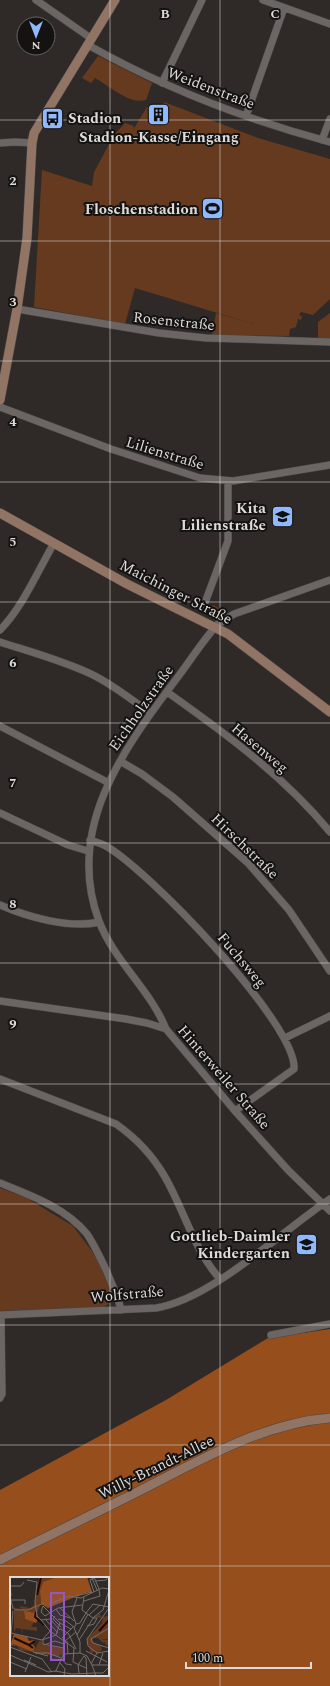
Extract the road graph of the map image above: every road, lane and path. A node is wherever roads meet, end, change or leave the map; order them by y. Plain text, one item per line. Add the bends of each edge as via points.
1 (36, 0) edge
2 (115, 0) edge
3 (202, 0) edge
4 (263, 0) edge
5 (284, 8) junction
6 (330, 24) edge
7 (90, 42) junction
8 (162, 84) junction
9 (246, 116) junction
10 (330, 119) edge
11 (322, 140) junction
12 (330, 142) edge
13 (32, 143) junction
14 (0, 144) edge
15 (17, 308) junction
16 (330, 342) edge
17 (0, 400) edge
18 (0, 407) edge
19 (330, 466) edge
20 (228, 482) junction
21 (0, 513) edge
22 (54, 543) junction
23 (330, 580) edge
24 (203, 608) dead end
25 (216, 627) junction
26 (0, 630) edge
27 (0, 642) edge
28 (167, 692) junction
29 (330, 712) edge
30 (150, 713) junction
31 (0, 726) edge
32 (120, 761) junction
33 (109, 783) junction
34 (0, 813) edge
35 (330, 832) edge
36 (90, 840) junction
37 (88, 851) junction
38 (0, 905) edge
39 (100, 922) junction
40 (330, 971) edge
41 (0, 1001) edge
42 (330, 1016) edge
43 (166, 1029) junction
44 (285, 1038) junction
45 (0, 1079) edge
46 (235, 1111) junction
47 (0, 1183) edge
48 (330, 1199) edge
49 (322, 1204) junction
50 (330, 1211) edge
51 (220, 1279) junction
52 (121, 1310) junction
53 (0, 1315) edge
54 (330, 1324) edge
55 (271, 1335) dead end
56 (0, 1398) edge
57 (330, 1418) edge
58 (0, 1560) edge

1 - 7 street, Weidenstraße
2 - 7 main road
3 - 8 street
4 - 5 street
5 - 6 street
5 - 9 street
7 - 8 street, Weidenstraße
7 - 13 main road via 38,125
8 - 9 street, Weidenstraße
9 - 11 street, Weidenstraße
10 - 11 street
11 - 12 street, Weidenstraße
13 - 14 street
13 - 15 main road via 27,238
15 - 16 street, Rosenstraße via 159,333 206,338
15 - 17 main road
18 - 20 street, Lilienstraße via 150,463 200,478
19 - 20 street, Lilienstraße
20 - 24 street via 228,541
21 - 22 main road, Maichinger Straße
22 - 25 main road, Maichinger Straße via 127,584
22 - 26 street via 15,610
23 - 25 street, Eichholzstraße via 234,614
25 - 28 street, Eichholzstraße
25 - 29 main road, Maichinger Straße
27 - 30 street via 92,674 124,693
28 - 30 street, Eichholzstraße
28 - 35 street, Hasenweg via 270,771
30 - 32 street, Eichholzstraße
31 - 33 street
32 - 33 street, Eichholzstraße
32 - 40 street, Hirschstraße via 173,797 248,862 289,910
33 - 36 street, Eichholzstraße via 97,811
34 - 37 street via 68,845
36 - 37 street, Eichholzstraße
36 - 44 street, Fuchsweg via 115,852 184,912 232,966
37 - 39 street, Eichholzstraße via 90,888
38 - 39 street via 13,911 60,922
39 - 43 street, Eichholzstraße via 113,947 159,1013
41 - 43 street, Hinterweiler Straße via 126,1019
42 - 44 street
43 - 46 street, Hinterweiler Straße
44 - 46 street, Fuchsweg via 293,1058 294,1069
45 - 51 street via 116,1124 143,1146 164,1175 194,1239 210,1268
46 - 49 street, Hinterweiler Straße
47 - 52 street via 32,1196 77,1224 101,1258
48 - 49 street, Wolfstraße
49 - 50 street, Hinterweiler Straße
49 - 51 street, Wolfstraße
51 - 52 street, Wolfstraße via 191,1296 165,1306
52 - 53 street, Wolfstraße
53 - 56 street
54 - 55 street
57 - 58 main road, Willy-Brandt-Allee via 279,1427 252,1437 190,1465

